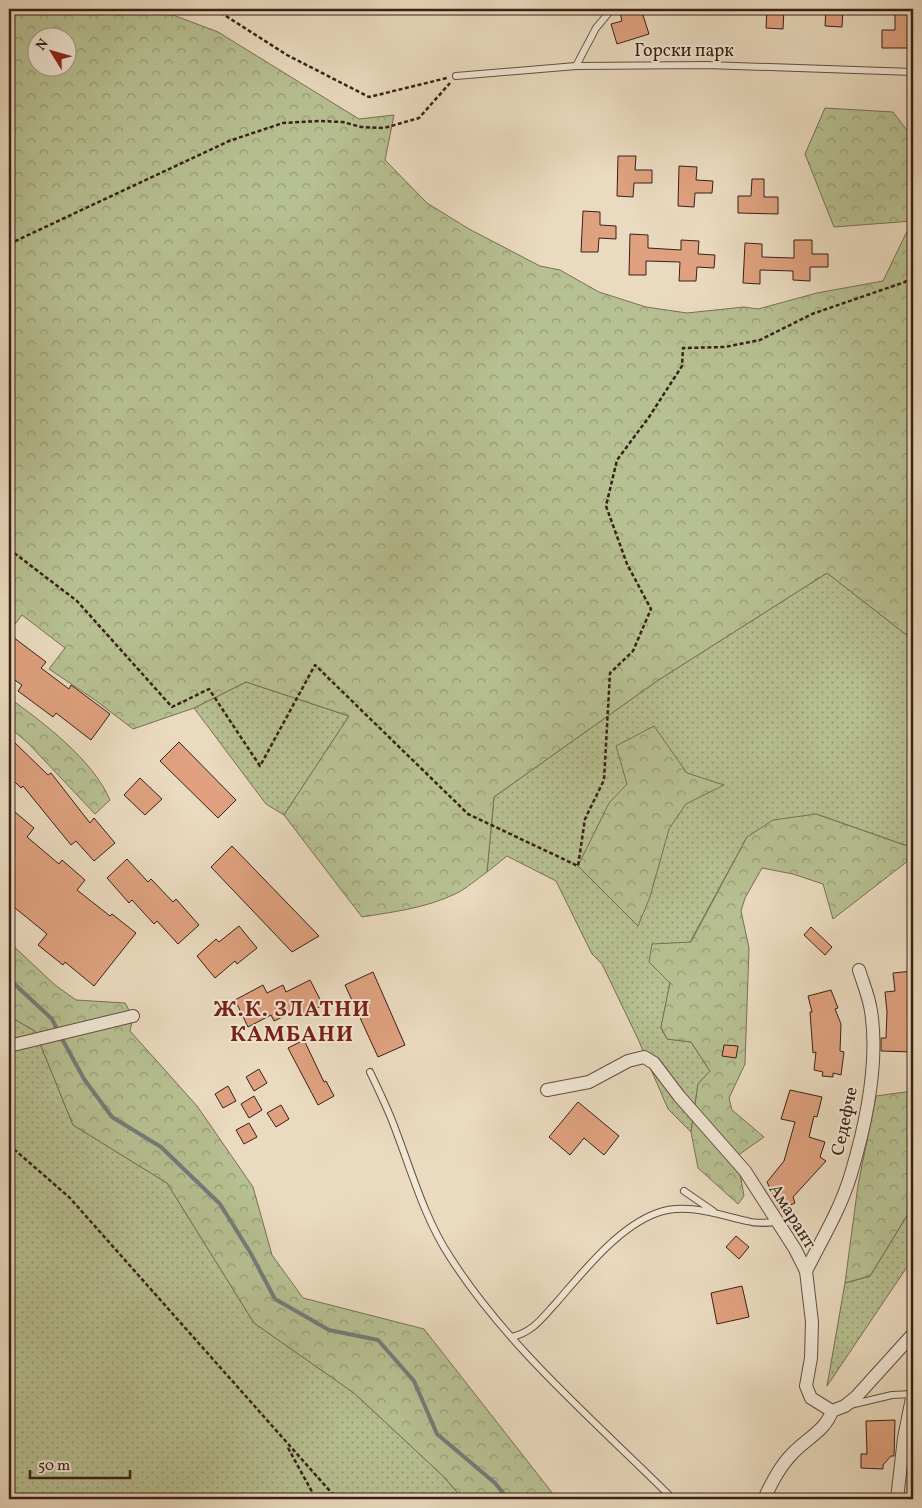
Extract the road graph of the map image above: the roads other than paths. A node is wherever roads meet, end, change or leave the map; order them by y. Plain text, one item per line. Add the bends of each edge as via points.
1 (612, 9) edge
2 (576, 66) junction
3 (913, 72) edge
4 (456, 76) road end
5 (859, 970) dead end
6 (133, 1016) dead end
7 (9, 1046) edge
8 (370, 1072) dead end
9 (547, 1090) dead end
10 (684, 1190) dead end
11 (716, 1213) junction
12 (777, 1222) junction
13 (806, 1271) junction
14 (913, 1334) edge
15 (512, 1337) junction
16 (913, 1342) edge
17 (913, 1348) edge
18 (913, 1394) edge
19 (845, 1406) junction
20 (832, 1411) junction
21 (673, 1499) edge
22 (764, 1499) edge
23 (897, 1499) edge

1 - 2 lane via 596,28
2 - 3 lane, Горски парк via 788,66
2 - 4 lane, Горски парк
5 - 13 street, Седефче via 871,1010 873,1044 869,1094 851,1174
6 - 7 street
8 - 15 lane via 449,1256 486,1310
9 - 12 street, Амарант via 589,1082 628,1061 644,1057 654,1063 745,1172
10 - 11 lane
11 - 12 lane via 748,1222
11 - 15 lane via 658,1212 633,1225 612,1242 530,1330
12 - 13 street, Амарант
13 - 20 street, Амарант via 812,1322 806,1386 812,1398
14 - 19 street
15 - 21 lane
16 - 17 street
18 - 19 lane via 892,1395
18 - 23 street
19 - 20 street
20 - 22 street via 829,1421 785,1463

